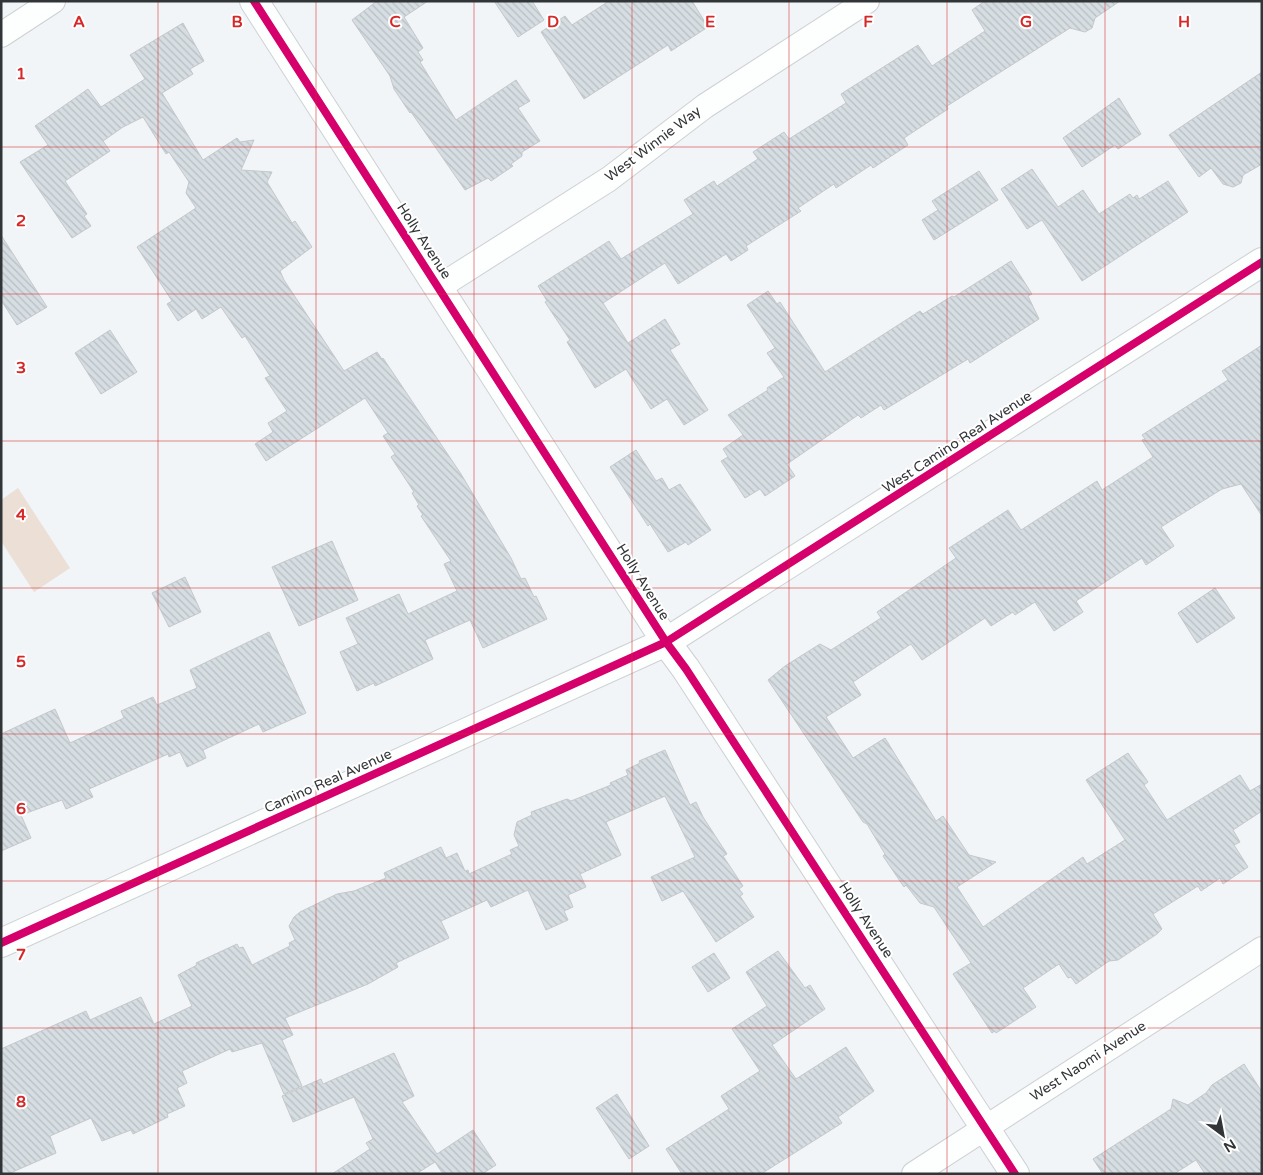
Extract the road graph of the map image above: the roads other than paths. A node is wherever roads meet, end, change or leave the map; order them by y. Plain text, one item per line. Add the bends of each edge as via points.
1 (53, 1) edge
2 (254, 1) edge
3 (867, 1) edge
4 (1, 35) edge
5 (1262, 262) edge
6 (439, 287) junction
7 (666, 642) junction
8 (1, 943) edge
9 (1262, 949) edge
10 (986, 1128) junction
11 (914, 1174) edge
12 (1015, 1174) edge

1 - 4 street
2 - 6 street, Holly Avenue
3 - 6 street, West Winnie Way via 705,106 609,178
5 - 7 street, West Camino Real Avenue
6 - 7 street, Holly Avenue
7 - 8 street, Camino Real Avenue
7 - 10 street, Holly Avenue
9 - 10 street, West Naomi Avenue
10 - 11 street, West Naomi Avenue
10 - 12 street, Holly Avenue

